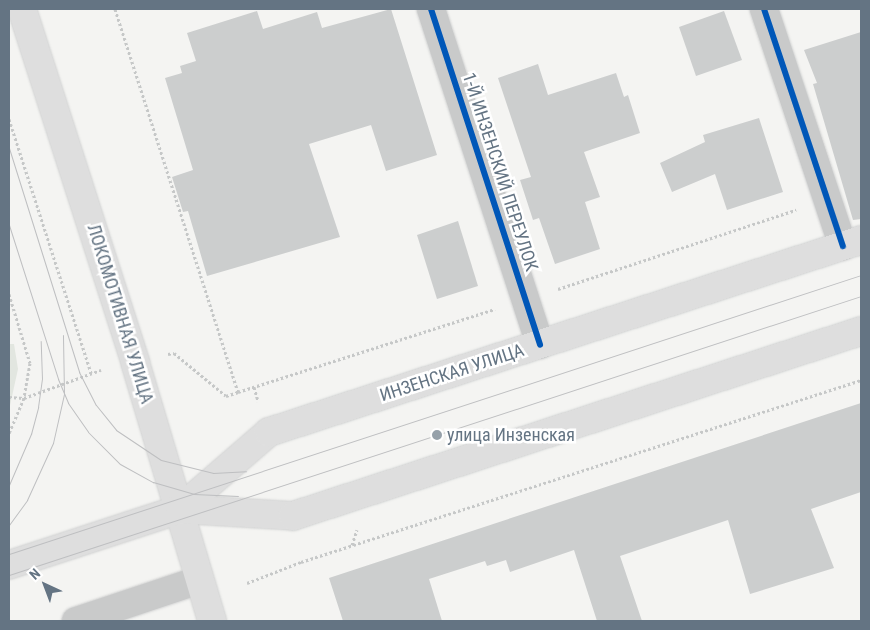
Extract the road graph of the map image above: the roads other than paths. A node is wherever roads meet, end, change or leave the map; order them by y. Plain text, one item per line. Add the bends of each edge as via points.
1 (22, 9) edge
2 (431, 9) edge
3 (764, 9) edge
4 (852, 243) edge
5 (861, 331) edge
6 (540, 345) junction
7 (180, 509) junction
8 (9, 565) edge
9 (199, 580) junction
10 (76, 621) edge
11 (212, 621) edge

1 - 7 main road, ЛОКОМОТИВНАЯ УЛИЦА
2 - 6 street, 1-Й ИНЗЕНСКИЙ ПЕРЕУЛОК
3 - 4 street via 828,200
4 - 6 main road, ИНЗЕНСКАЯ УЛИЦА
5 - 7 main road, ИНЗЕНСКАЯ УЛИЦА via 293,516
6 - 7 main road, ИНЗЕНСКАЯ УЛИЦА via 269,432
7 - 8 main road, ИНЗЕНСКАЯ УЛИЦА
7 - 9 main road, ЛОКОМОТИВНАЯ УЛИЦА
9 - 10 street
9 - 11 main road, ЛОКОМОТИВНАЯ УЛИЦА

